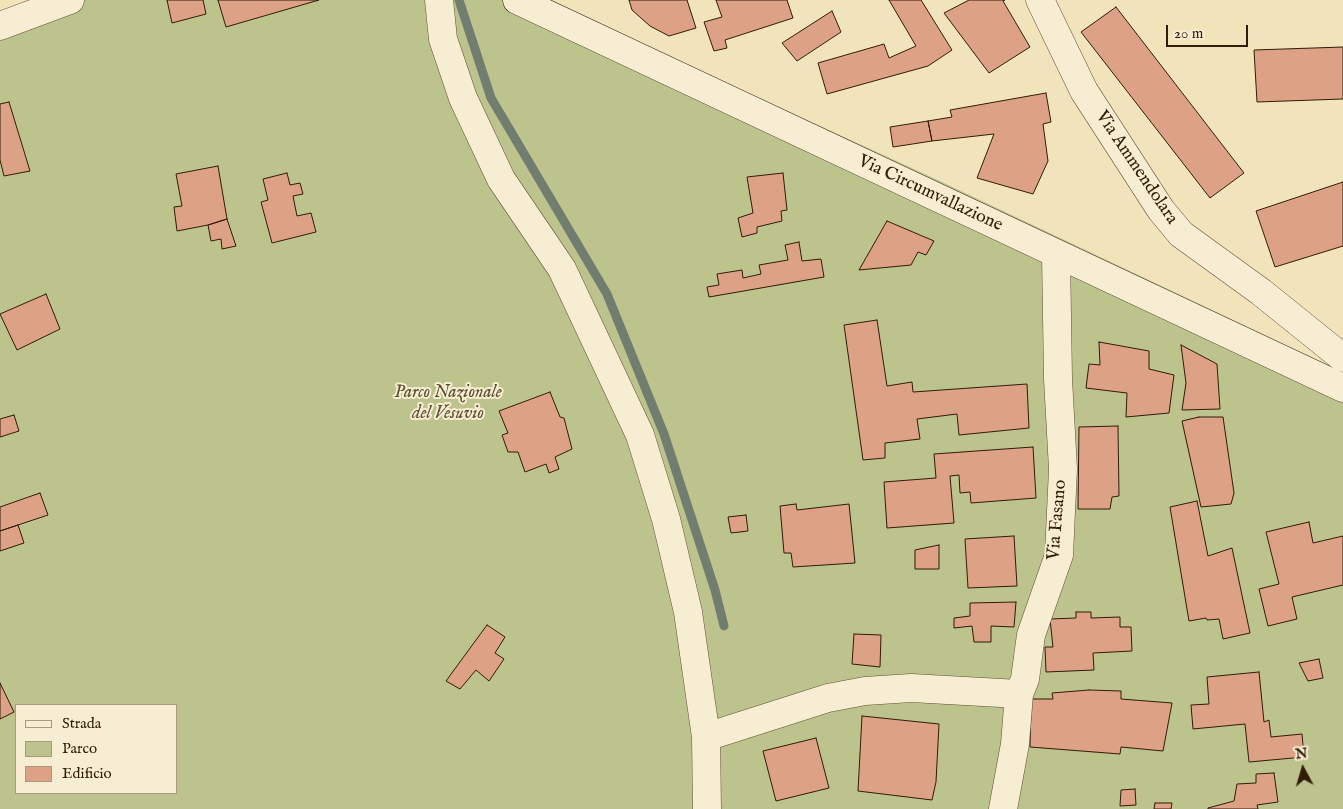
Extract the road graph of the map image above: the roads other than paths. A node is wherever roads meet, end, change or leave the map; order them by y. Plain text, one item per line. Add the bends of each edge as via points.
1 (70, 0) edge
2 (439, 0) edge
3 (516, 0) edge
4 (1040, 0) edge
5 (0, 26) edge
6 (1056, 254) junction
7 (1343, 358) edge
8 (1343, 388) edge
9 (1019, 694) junction
10 (706, 737) junction
11 (707, 809) edge
12 (1004, 809) edge

1 - 5 street
2 - 10 street via 443,40 462,98 502,179 562,269 640,435 666,519 688,612
3 - 6 street, Via Circumvallazione
4 - 7 street, Via Ammendolara via 1084,91 1181,234 1261,292
6 - 8 street, Via Circumvallazione
6 - 9 street, Via Fasano via 1063,469 1059,555 1031,635 1025,680
9 - 10 street via 911,688 864,691 828,698
9 - 12 street, Via Fasano via 1015,744
10 - 11 street

